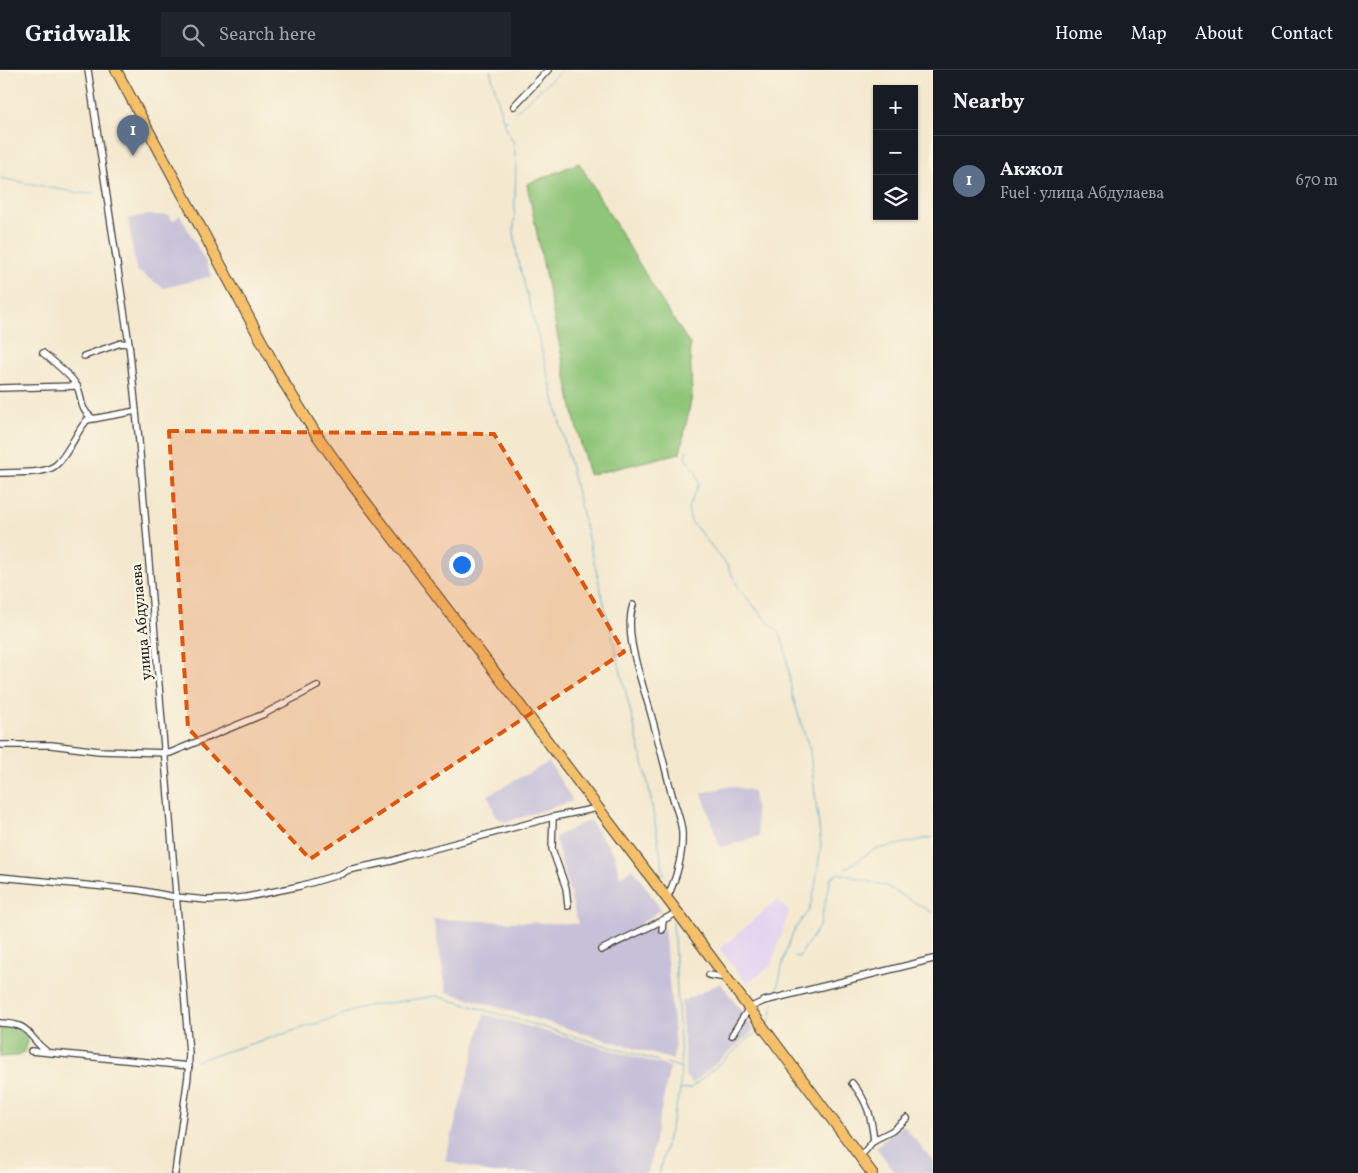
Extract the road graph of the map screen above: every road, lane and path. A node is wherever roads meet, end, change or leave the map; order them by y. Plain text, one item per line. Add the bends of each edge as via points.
1 (88, 70) edge
2 (92, 70) edge
3 (116, 70) edge
4 (548, 70) edge
5 (89, 78) junction
6 (514, 106) dead end
7 (129, 344) junction
8 (43, 353) dead end
9 (84, 356) dead end
10 (77, 386) junction
11 (0, 388) edge
12 (136, 410) junction
13 (92, 418) junction
14 (0, 473) edge
15 (633, 605) dead end
16 (317, 686) dead end
17 (0, 745) edge
18 (164, 754) junction
19 (598, 808) junction
20 (553, 817) junction
21 (0, 877) edge
22 (175, 897) junction
23 (667, 898) junction
24 (568, 906) dead end
25 (678, 912) junction
26 (663, 921) junction
27 (662, 930) dead end
28 (601, 950) dead end
29 (933, 960) edge
30 (709, 974) dead end
31 (726, 978) junction
32 (749, 1008) junction
33 (0, 1022) edge
34 (732, 1035) dead end
35 (31, 1051) dead end
36 (48, 1052) junction
37 (189, 1066) junction
38 (852, 1083) dead end
39 (907, 1118) dead end
40 (874, 1140) junction
41 (860, 1157) junction
42 (175, 1173) edge
43 (872, 1173) edge

1 - 5 street, улица Абдулаева
2 - 5 street
3 - 19 highway via 272,361 311,427
4 - 6 street
5 - 7 street, улица Абдулаева
7 - 9 street via 121,343
7 - 12 street, улица Абдулаева
8 - 10 street
10 - 11 street
10 - 13 street via 81,406
12 - 13 street
12 - 18 street, улица Абдулаева
13 - 14 street via 82,425 54,468
15 - 23 street via 629,616 634,658 656,727 682,830 681,860
16 - 18 street via 264,714
17 - 18 street via 51,745
18 - 22 street, улица Абдулаева
19 - 20 street
19 - 23 highway
20 - 22 street via 348,870 300,886 229,899
20 - 24 street via 552,849 566,888
21 - 22 street via 49,879
22 - 37 street, улица Абдулаева
23 - 25 highway
25 - 26 street
25 - 31 highway
26 - 27 street
26 - 28 street
29 - 32 street via 769,999
30 - 31 street
31 - 32 highway
32 - 34 street
32 - 41 highway
33 - 36 street via 24,1028
35 - 36 street
36 - 37 street
37 - 42 street, улица Абдулаева
38 - 40 street via 868,1110
39 - 40 street
40 - 41 street
41 - 43 highway

